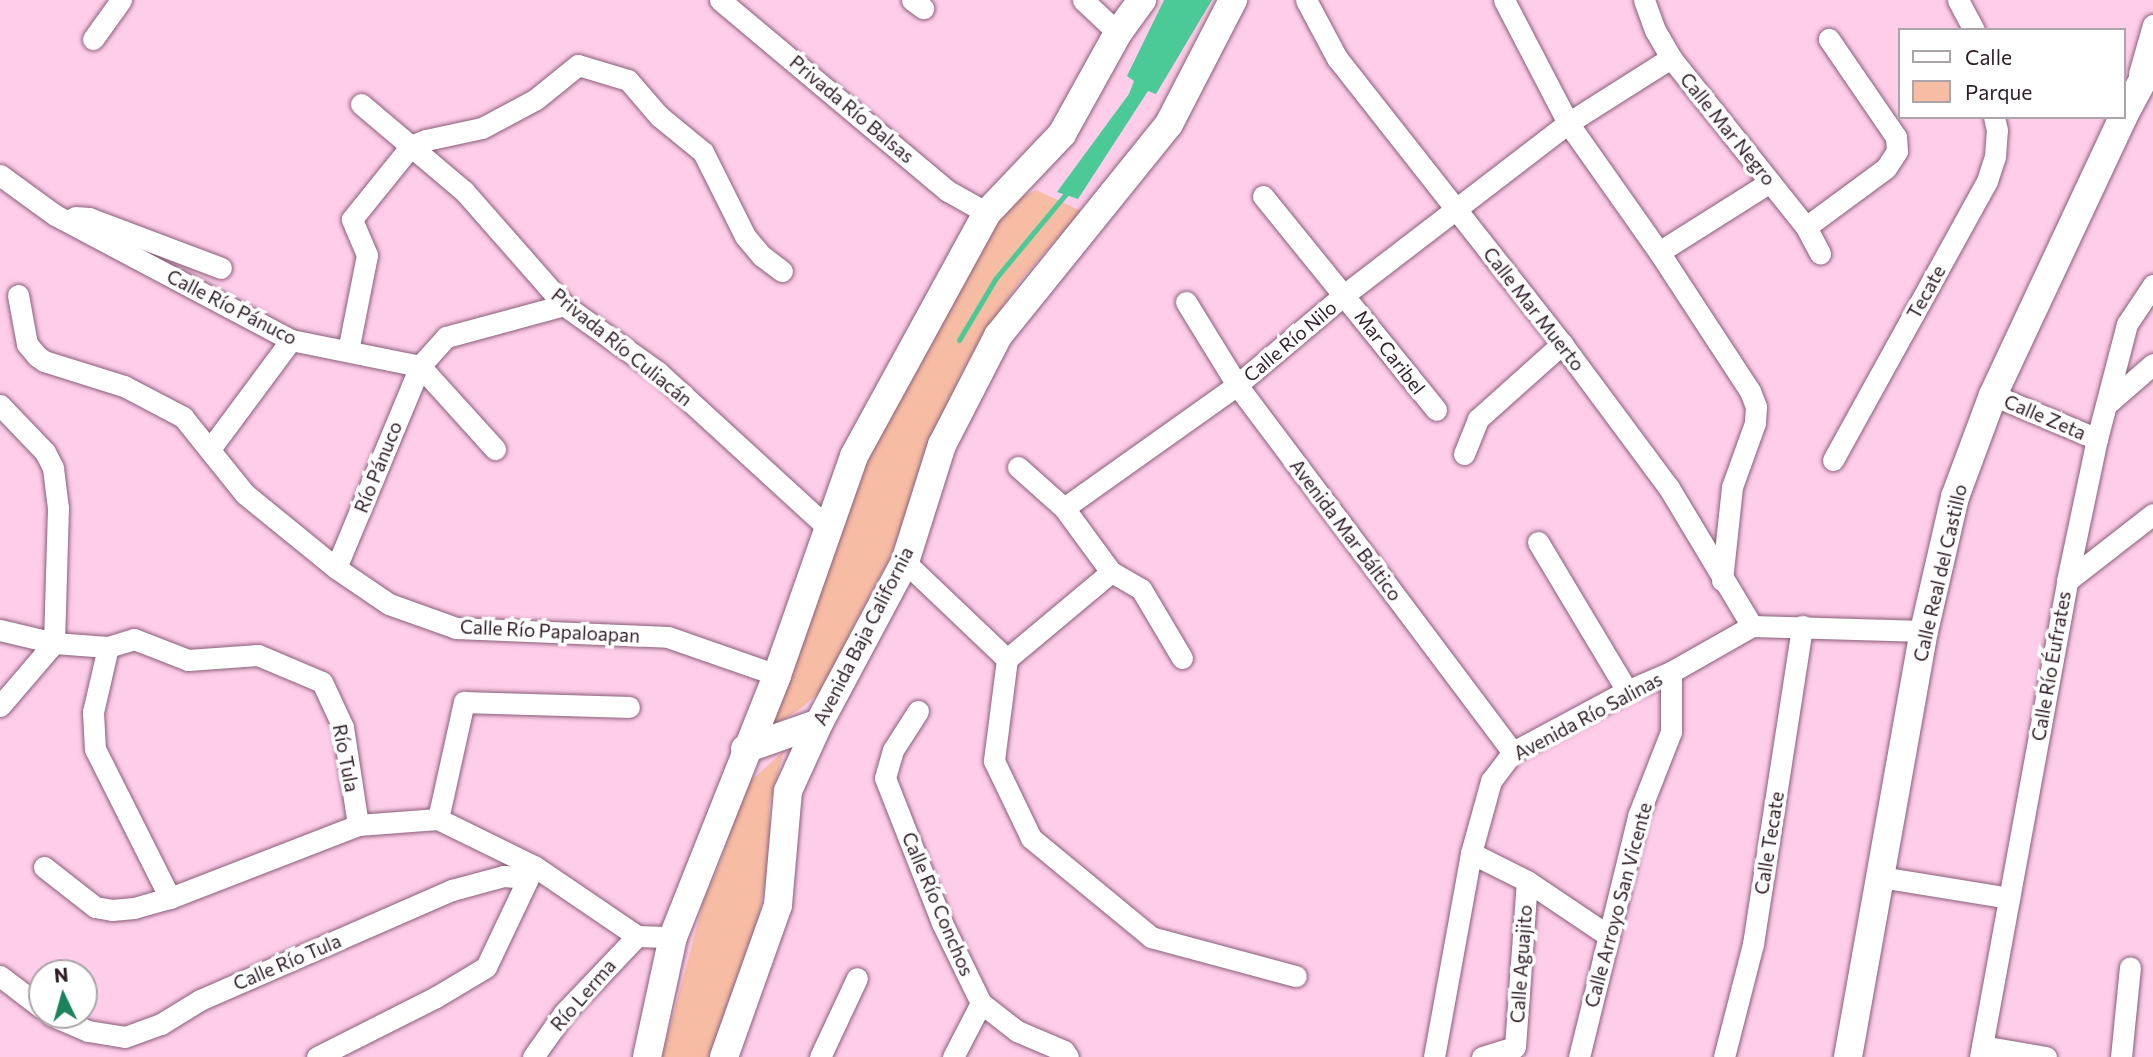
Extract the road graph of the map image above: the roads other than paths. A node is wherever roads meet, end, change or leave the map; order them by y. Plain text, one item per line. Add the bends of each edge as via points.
1 (121, 0) edge
2 (723, 0) edge
3 (1083, 0) edge
4 (1142, 0) edge
5 (1233, 0) edge
6 (1306, 0) edge
7 (1504, 0) edge
8 (1644, 0) edge
9 (1661, 0) edge
10 (1958, 0) edge
11 (2153, 25) edge
12 (1973, 28) edge
13 (1655, 30) junction
14 (1118, 33) junction
15 (93, 39) dead end
16 (1829, 39) dead end
17 (1671, 58) junction
18 (2153, 61) edge
19 (361, 104) dead end
20 (2127, 110) edge
21 (1994, 119) edge
22 (2123, 119) edge
23 (1568, 123) junction
24 (411, 146) junction
25 (0, 175) edge
26 (1770, 182) junction
27 (1263, 196) dead end
28 (1453, 208) junction
29 (987, 213) junction
30 (55, 215) junction
31 (1806, 227) junction
32 (1659, 252) junction
33 (1820, 253) dead end
34 (221, 268) dead end
35 (782, 271) dead end
36 (2153, 285) edge
37 (18, 295) dead end
38 (1344, 295) junction
39 (1186, 302) dead end
40 (564, 305) junction
41 (290, 340) junction
42 (1562, 344) junction
43 (348, 351) junction
44 (2153, 363) edge
45 (420, 366) junction
46 (1237, 385) junction
47 (1993, 395) junction
48 (2107, 404) junction
49 (0, 405) edge
50 (1436, 410) dead end
51 (2097, 439) junction
52 (210, 449) junction
53 (495, 449) dead end
54 (1464, 454) dead end
55 (1833, 460) dead end
56 (1018, 467) dead end
57 (1064, 508) junction
58 (2153, 514) edge
59 (828, 528) junction
60 (1538, 542) dead end
61 (905, 562) junction
62 (336, 568) junction
63 (1111, 572) junction
64 (1722, 580) junction
65 (2067, 581) junction
66 (1752, 626) junction
67 (1802, 626) junction
68 (0, 630) edge
69 (1924, 631) junction
70 (54, 643) junction
71 (108, 647) junction
72 (1182, 658) dead end
73 (1007, 659) junction
74 (1671, 672) junction
75 (777, 675) junction
76 (1627, 691) junction
77 (0, 706) edge
78 (629, 707) dead end
79 (918, 711) dead end
80 (819, 723) junction
81 (745, 749) junction
82 (1513, 752) junction
83 (438, 819) junction
84 (358, 825) junction
85 (1471, 853) junction
86 (44, 867) dead end
87 (531, 872) junction
88 (1881, 877) junction
89 (1527, 881) junction
90 (170, 898) junction
91 (2009, 898) junction
92 (636, 936) junction
93 (1609, 936) junction
94 (673, 937) junction
95 (2130, 967) dead end
96 (0, 976) edge
97 (1296, 976) dead end
98 (858, 978) dead end
99 (28, 997) edge
100 (981, 1003) junction
101 (83, 1029) edge
102 (1518, 1052) edge
103 (1981, 1052) edge
104 (1430, 1054) edge
105 (317, 1057) edge
106 (533, 1057) edge
107 (648, 1057) edge
108 (724, 1057) edge
109 (820, 1057) edge
110 (953, 1057) edge
111 (1069, 1057) edge
112 (1482, 1057) edge
113 (1578, 1057) edge
114 (1724, 1057) edge
115 (1848, 1057) edge
116 (2046, 1057) edge
117 (2121, 1057) edge

1 - 15 street
2 - 29 street, Privada Río Balsas via 948,191
3 - 14 street
4 - 14 street
5 - 61 street, Avenida Baja California via 1169,124 998,336 942,445
6 - 28 street, Calle Mar Muerto via 1337,58
7 - 23 street
8 - 13 street, Calle Mar Negro
9 - 13 street
10 - 12 street
11 - 20 street
13 - 17 street, Calle Mar Negro
14 - 29 street via 1062,134
16 - 31 street via 1896,137 1897,151 1886,168
17 - 23 street, Calle Río Nilo
17 - 26 street, Calle Mar Negro
18 - 20 street, Calle Real del Castillo
19 - 24 street, Privada Río Culiacán
21 - 55 street, Tecate via 1995,157 1987,181
22 - 47 street, Calle Real del Castillo
23 - 28 street, Calle Río Nilo
23 - 32 street
24 - 35 street via 482,128 536,99 578,65 628,80 659,116 703,152 745,236
24 - 40 street, Privada Río Culiacán via 464,191
24 - 43 street via 352,219 367,255
25 - 30 street, Calle Río Pánuco
26 - 31 street, Calle Mar Negro
26 - 32 street
27 - 38 street, Mar Caribel
28 - 38 street, Calle Río Nilo
28 - 42 street, Calle Mar Muerto
29 - 59 street via 854,456
30 - 34 street via 89,218
30 - 41 street, Calle Río Pánuco
31 - 33 street, Calle Mar Negro
32 - 64 street via 1743,376 1756,407 1755,423 1732,487
36 - 48 street, Calle Río Éufrates via 2127,324
37 - 52 street, Calle Río Papaloapan via 27,344 37,356 124,386 183,417
38 - 46 street, Calle Río Nilo
38 - 50 street, Mar Caribel
39 - 46 street, Avenida Mar Báltico
40 - 45 street, Río Pánuco via 446,337
40 - 59 street, Privada Río Culiacán via 658,372
41 - 43 street, Calle Río Pánuco
41 - 52 street
42 - 54 street via 1478,419
42 - 64 street, Calle Mar Muerto via 1669,488
43 - 45 street, Calle Río Pánuco
44 - 48 street
45 - 53 street
45 - 62 street, Río Pánuco
46 - 57 street, Calle Río Nilo
46 - 82 street, Avenida Mar Báltico
47 - 51 street, Calle Zeta
47 - 69 street, Calle Real del Castillo via 1955,497
48 - 51 street, Calle Río Éufrates
49 - 70 street via 45,452 53,468 58,508
51 - 65 street, Calle Río Éufrates
52 - 62 street, Calle Río Papaloapan via 245,494
56 - 57 street
57 - 63 street
58 - 65 street
59 - 75 street
60 - 76 street
61 - 73 street
61 - 80 street, Avenida Baja California
62 - 75 street, Calle Río Papaloapan via 389,604 456,628 668,637
63 - 72 street via 1141,589
63 - 73 street
64 - 66 street, Calle Mar Muerto
65 - 91 street, Calle Río Éufrates
66 - 67 street, Avenida Río Salinas
66 - 74 street, Avenida Río Salinas
67 - 69 street, Avenida Río Salinas
67 - 114 street, Calle Tecate via 1753,944
68 - 70 street
69 - 88 street, Calle Real del Castillo
70 - 71 street
70 - 77 street
71 - 84 street, Río Tula via 134,639 188,660 258,655 322,682 343,727
71 - 90 street via 93,712 95,749
73 - 97 street via 994,761 1031,838 1151,937
74 - 76 street, Avenida Río Salinas
74 - 93 street, Calle Arroyo San Vicente via 1671,732 1637,816
75 - 81 street
76 - 82 street, Avenida Río Salinas
78 - 83 street via 464,702
79 - 100 street, Calle Río Conchos via 893,750 885,778 942,923
80 - 81 street
80 - 108 street, Avenida Baja California via 788,791 778,905
81 - 94 street
82 - 85 street, Avenida Río Salinas via 1490,781
83 - 84 street
83 - 87 street
84 - 90 street
85 - 89 street
85 - 104 street, Avenida Río Salinas
86 - 90 street via 95,907 134,908
87 - 92 street
87 - 101 street, Calle Río Tula via 452,890 125,1037
87 - 105 street via 486,967
88 - 91 street
88 - 115 street, Calle Real del Castillo
89 - 93 street
89 - 102 street, Calle Aguajito
91 - 103 street, Calle Río Éufrates
92 - 94 street
92 - 106 street, Río Lerma via 564,1013
93 - 113 street, Calle Arroyo San Vicente
94 - 107 street
95 - 117 street
96 - 99 street
98 - 109 street
100 - 110 street
100 - 111 street, Calle Río Conchos via 1017,1031
102 - 112 street
103 - 116 street

